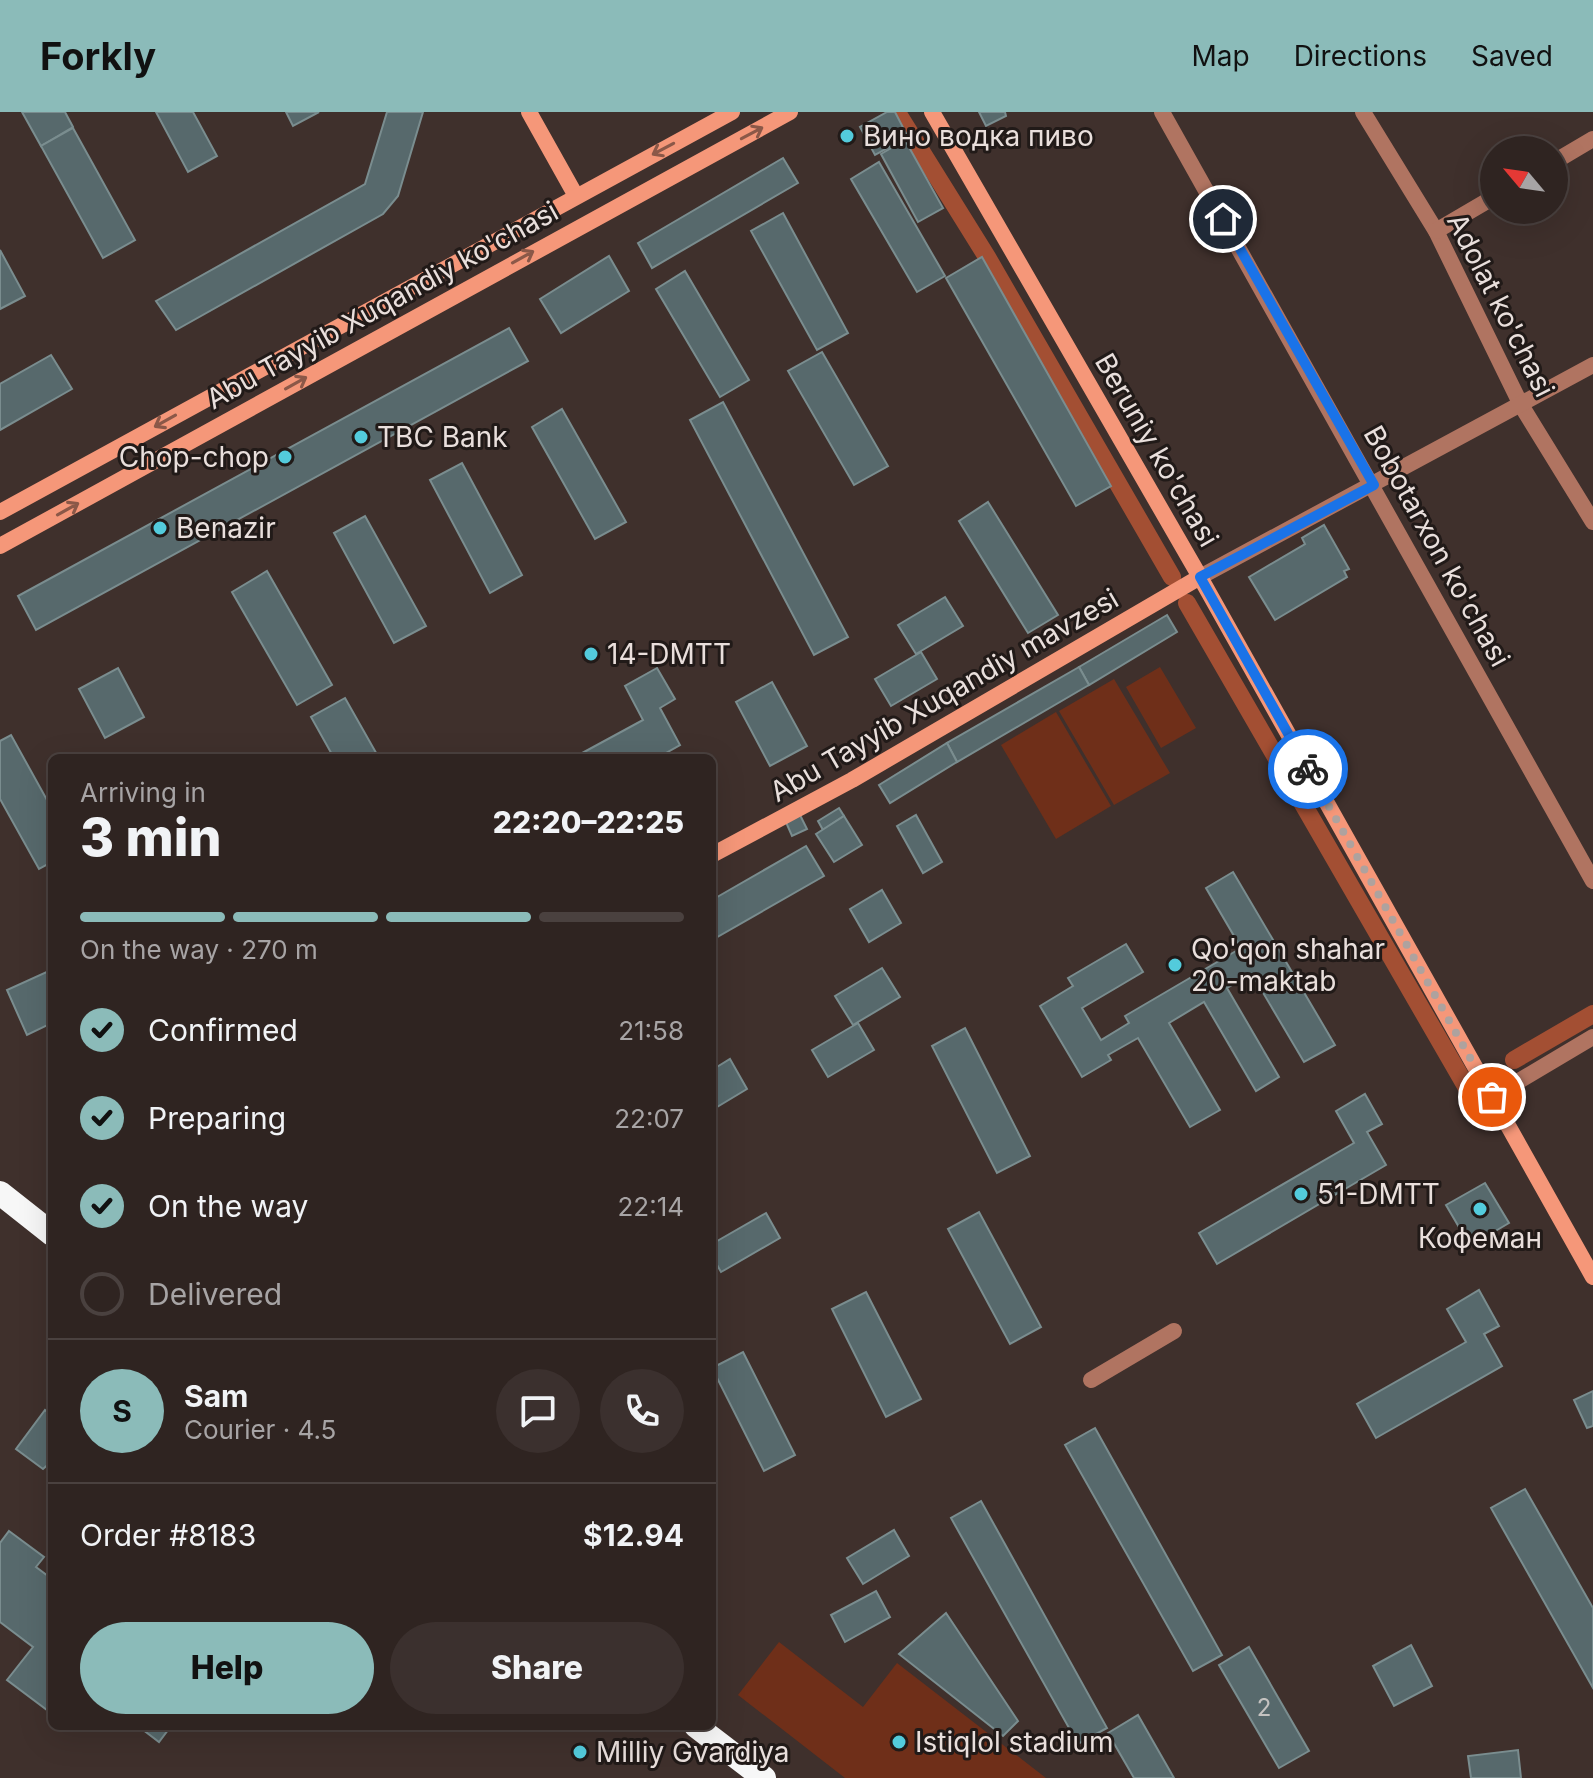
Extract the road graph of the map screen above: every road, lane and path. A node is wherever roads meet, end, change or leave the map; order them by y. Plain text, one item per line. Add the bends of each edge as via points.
1 (529, 112) edge
2 (732, 112) edge
3 (790, 112) edge
4 (932, 112) edge
5 (1162, 112) edge
6 (1363, 112) edge
7 (1593, 139) edge
8 (1568, 154) edge
9 (576, 196) junction
10 (1480, 205) edge
11 (1436, 231) junction
12 (1593, 365) edge
13 (1521, 405) junction
14 (1374, 485) junction
15 (0, 512) edge
16 (1593, 522) edge
17 (0, 546) edge
18 (1200, 577) junction
19 (716, 853) edge
20 (1593, 881) edge
21 (1593, 1037) edge
22 (1492, 1097) junction
23 (0, 1193) edge
24 (48, 1225) edge
25 (1593, 1277) edge
26 (1174, 1331) dead end
27 (1091, 1380) dead end
28 (701, 1730) edge
29 (764, 1778) edge

1 - 9 main road
2 -> 9 main road
17 -> 3 main road, Abu Tayyib Xuqandiy ko'chasi
4 - 18 main road, Beruniy ko'chasi
5 - 14 street, Bobotarxon ko'chasi
6 - 11 street, Adolat ko'chasi
7 - 8 street
9 -> 15 main road
10 - 11 street
11 - 13 street, Adolat ko'chasi
12 - 13 street
13 - 14 street
13 - 16 street, Adolat ko'chasi
14 - 18 street
14 - 20 street, Bobotarxon ko'chasi
18 - 19 main road, Abu Tayyib Xuqandiy mavzesi via 852,780
18 - 22 main road, Beruniy ko'chasi
21 - 22 street
22 - 25 main road, Beruniy ko'chasi
23 - 24 highway
26 - 27 street
28 - 29 highway

